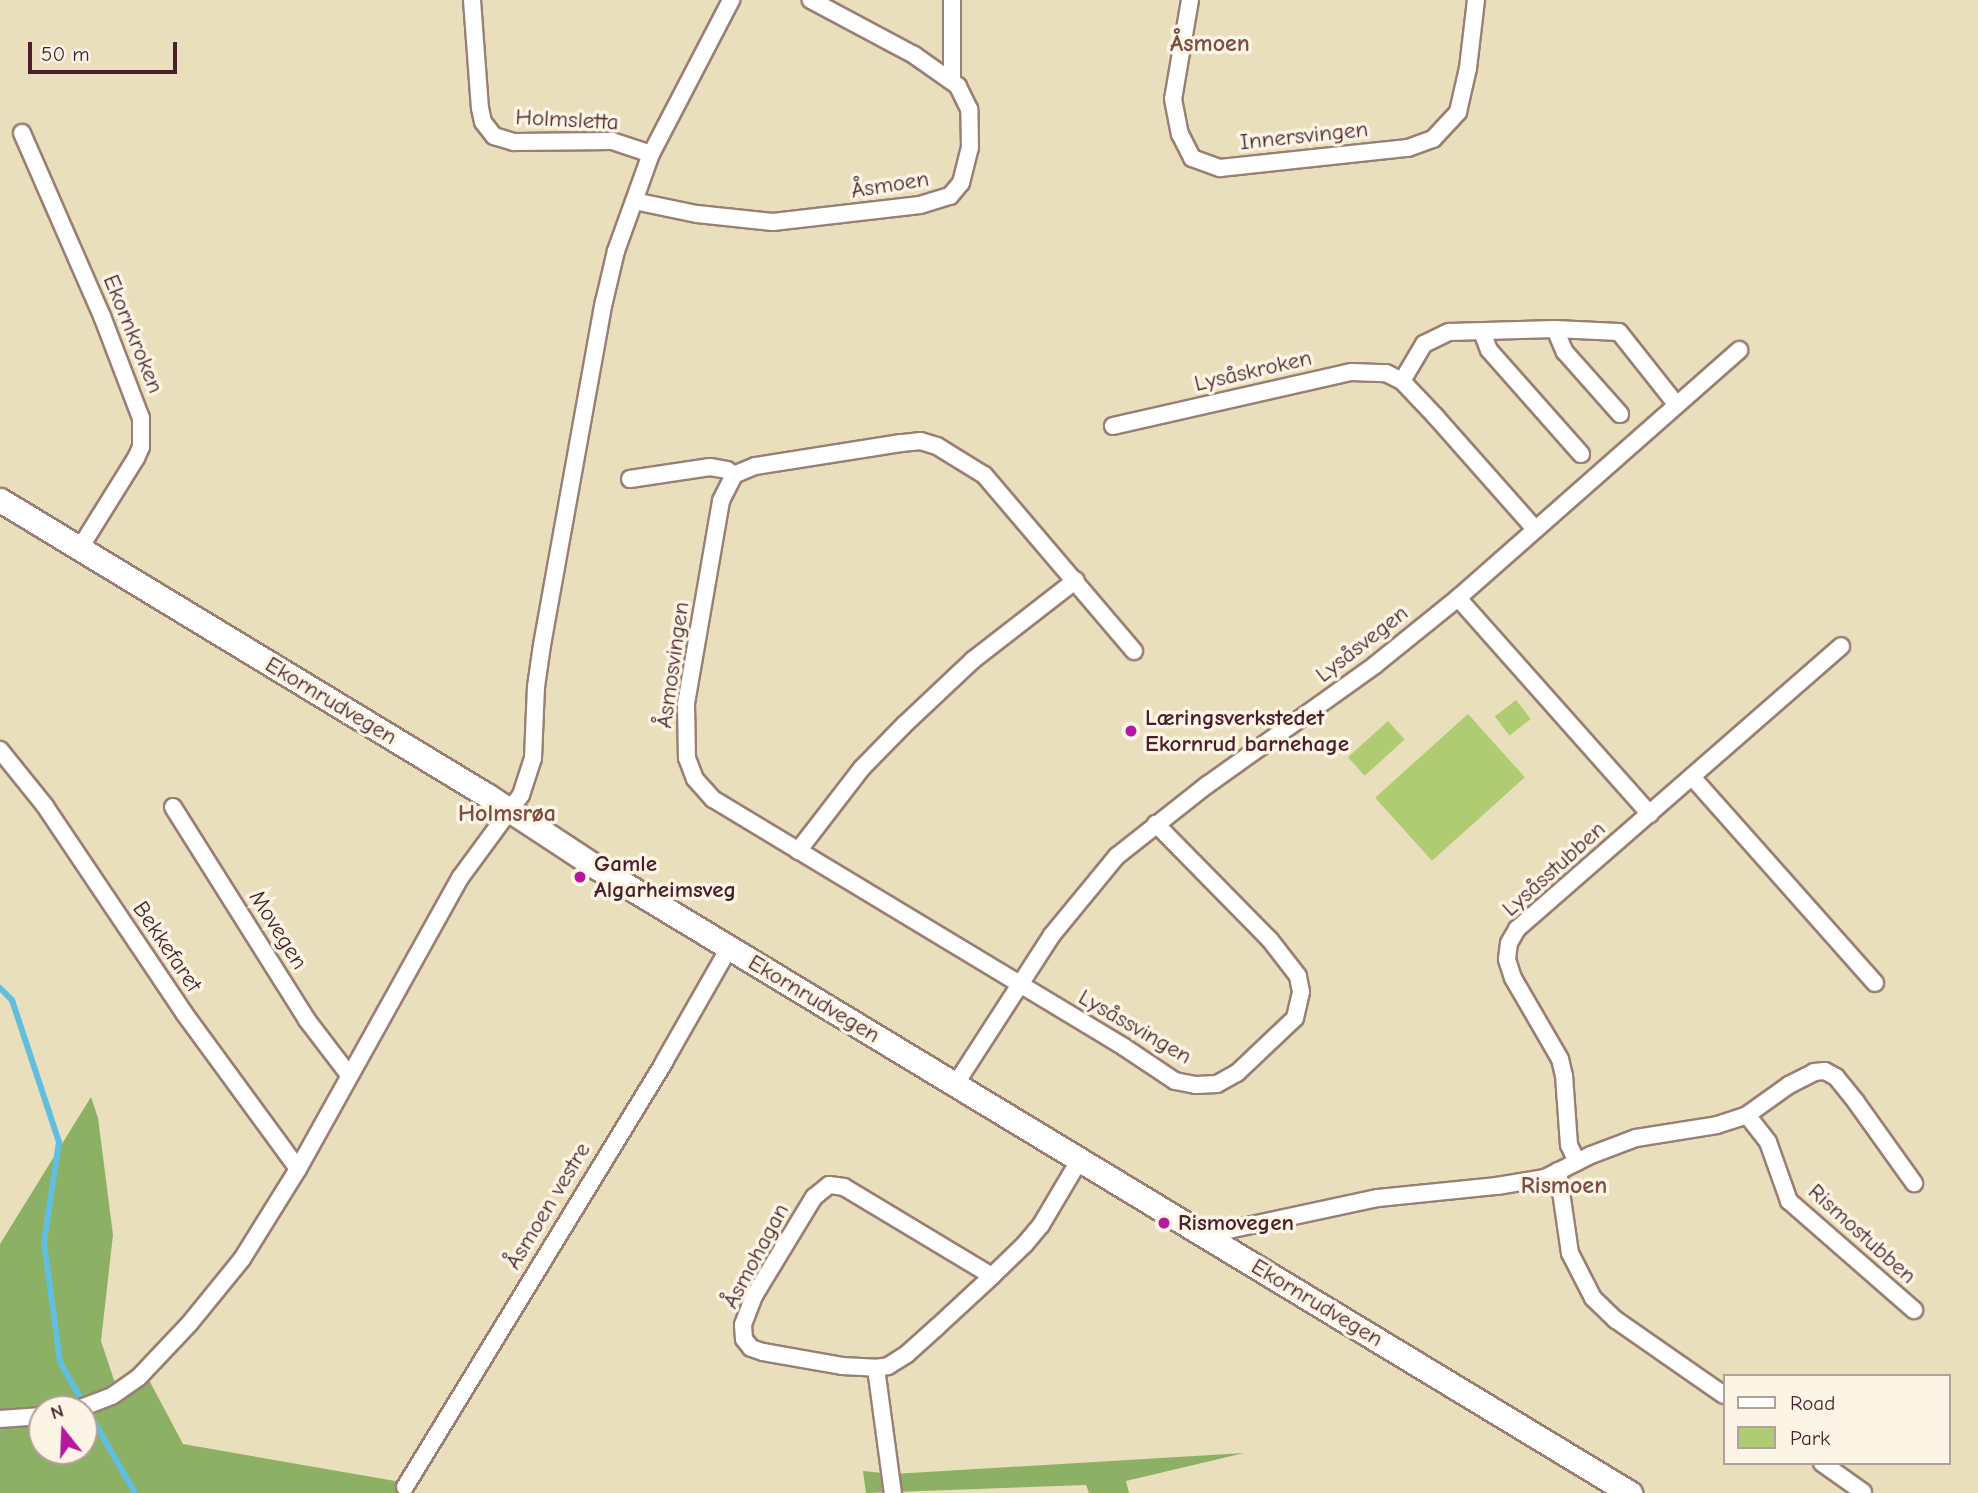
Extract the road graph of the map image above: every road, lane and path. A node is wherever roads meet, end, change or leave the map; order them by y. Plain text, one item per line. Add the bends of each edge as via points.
1 (472, 0) edge
2 (731, 0) edge
3 (811, 0) edge
4 (952, 0) edge
5 (1190, 0) edge
6 (1476, 0) edge
7 (951, 79) junction
8 (22, 133) dead end
9 (651, 154) junction
10 (634, 201) junction
11 (1555, 329) junction
12 (1482, 332) junction
13 (1739, 350) dead end
14 (1402, 381) junction
15 (1676, 404) junction
16 (1620, 414) dead end
17 (1113, 426) dead end
18 (1581, 454) dead end
19 (734, 475) junction
20 (630, 479) dead end
21 (0, 500) edge
22 (1535, 529) junction
23 (80, 548) junction
24 (1076, 580) junction
25 (1458, 598) junction
26 (1841, 646) dead end
27 (1134, 650) dead end
28 (0, 750) edge
29 (1693, 778) junction
30 (173, 807) dead end
31 (510, 811) junction
32 (1650, 814) junction
33 (1156, 824) junction
34 (798, 850) junction
35 (729, 948) junction
36 (1875, 983) dead end
37 (1018, 985) junction
38 (349, 1074) junction
39 (955, 1085) junction
40 (1747, 1115) junction
41 (1080, 1159) junction
42 (1577, 1162) junction
43 (298, 1169) junction
44 (1558, 1171) junction
45 (1914, 1183) dead end
46 (1205, 1236) junction
47 (992, 1276) junction
48 (1914, 1310) dead end
49 (876, 1368) junction
50 (1722, 1394) edge
51 (98, 1401) edge
52 (28, 1417) edge
53 (0, 1419) edge
54 (1825, 1465) edge
55 (405, 1487) dead end
56 (1863, 1492) edge
57 (892, 1493) edge
58 (1630, 1493) edge

1 - 9 street, Holmsletta via 480,108 483,122 494,136 514,142 612,141
2 - 9 street
3 - 7 street, Åsmoen
4 - 7 street
5 - 6 street, Innersvingen via 1173,99 1180,134 1192,158 1220,168 1408,148 1433,139 1458,111
7 - 10 street, Åsmoen via 969,109 970,148 961,183 937,202 773,222 697,215
8 - 23 street, Ekornkroken via 141,418 141,447 136,458
9 - 10 street
10 - 31 street via 604,302 537,676 533,758 522,795
11 - 12 street
11 - 15 street via 1619,331
11 - 16 street via 1565,352
12 - 14 street via 1436,336 1424,344
12 - 18 street via 1489,350
13 - 15 street, Lysåsvegen
14 - 17 street, Lysåskroken via 1386,373 1351,372
14 - 22 street
15 - 22 street, Lysåsvegen
19 - 20 street via 710,467
19 - 24 street via 791,459 929,443 984,475
19 - 34 street, Åsmosvingen via 721,501 688,691 687,758 706,793
21 - 23 main road, Ekornrudvegen
22 - 25 street, Lysåsvegen
23 - 31 main road, Ekornrudvegen
24 - 27 street
24 - 34 street via 974,660 904,726 846,787
25 - 32 street
25 - 33 street, Lysåsvegen via 1376,665
26 - 29 street, Lysåsstubben
28 - 43 street, Bekkefaret via 46,806 184,1013
29 - 32 street, Lysåsstubben
29 - 36 street
30 - 38 street, Movegen via 307,1020
31 - 35 main road, Ekornrudvegen
31 - 38 street via 460,878
32 - 42 street, Lysåsstubben via 1517,929 1509,943 1507,959 1513,978 1560,1059 1569,1145
33 - 37 street, Lysåsvegen via 1117,856 1080,897
33 - 37 street, Lysåssvingen via 1289,962 1301,992 1295,1018 1230,1079 1196,1085 1175,1081
34 - 37 street, Åsmosvingen
35 - 39 main road, Ekornrudvegen
35 - 55 street, Åsmoen vestre
37 - 39 street, Lysåsvegen
38 - 43 street
39 - 41 main road, Ekornrudvegen
40 - 42 street via 1717,1125 1636,1138
40 - 45 street via 1788,1085 1825,1071 1836,1077 1856,1102
40 - 48 street, Rismostubben via 1768,1142 1789,1201
41 - 46 main road, Ekornrudvegen
41 - 47 street via 1041,1225
42 - 44 street
43 - 51 street via 243,1259 190,1323 130,1385
44 - 46 street via 1545,1178 1497,1186 1378,1198
44 - 50 street via 1570,1253 1593,1298 1616,1320
46 - 58 main road, Ekornrudvegen
47 - 49 street via 908,1354
47 - 49 street, Åsmohagan via 844,1186 829,1185 814,1197 754,1296 743,1325 744,1339 763,1352
49 - 57 street
52 - 53 street
54 - 56 street

